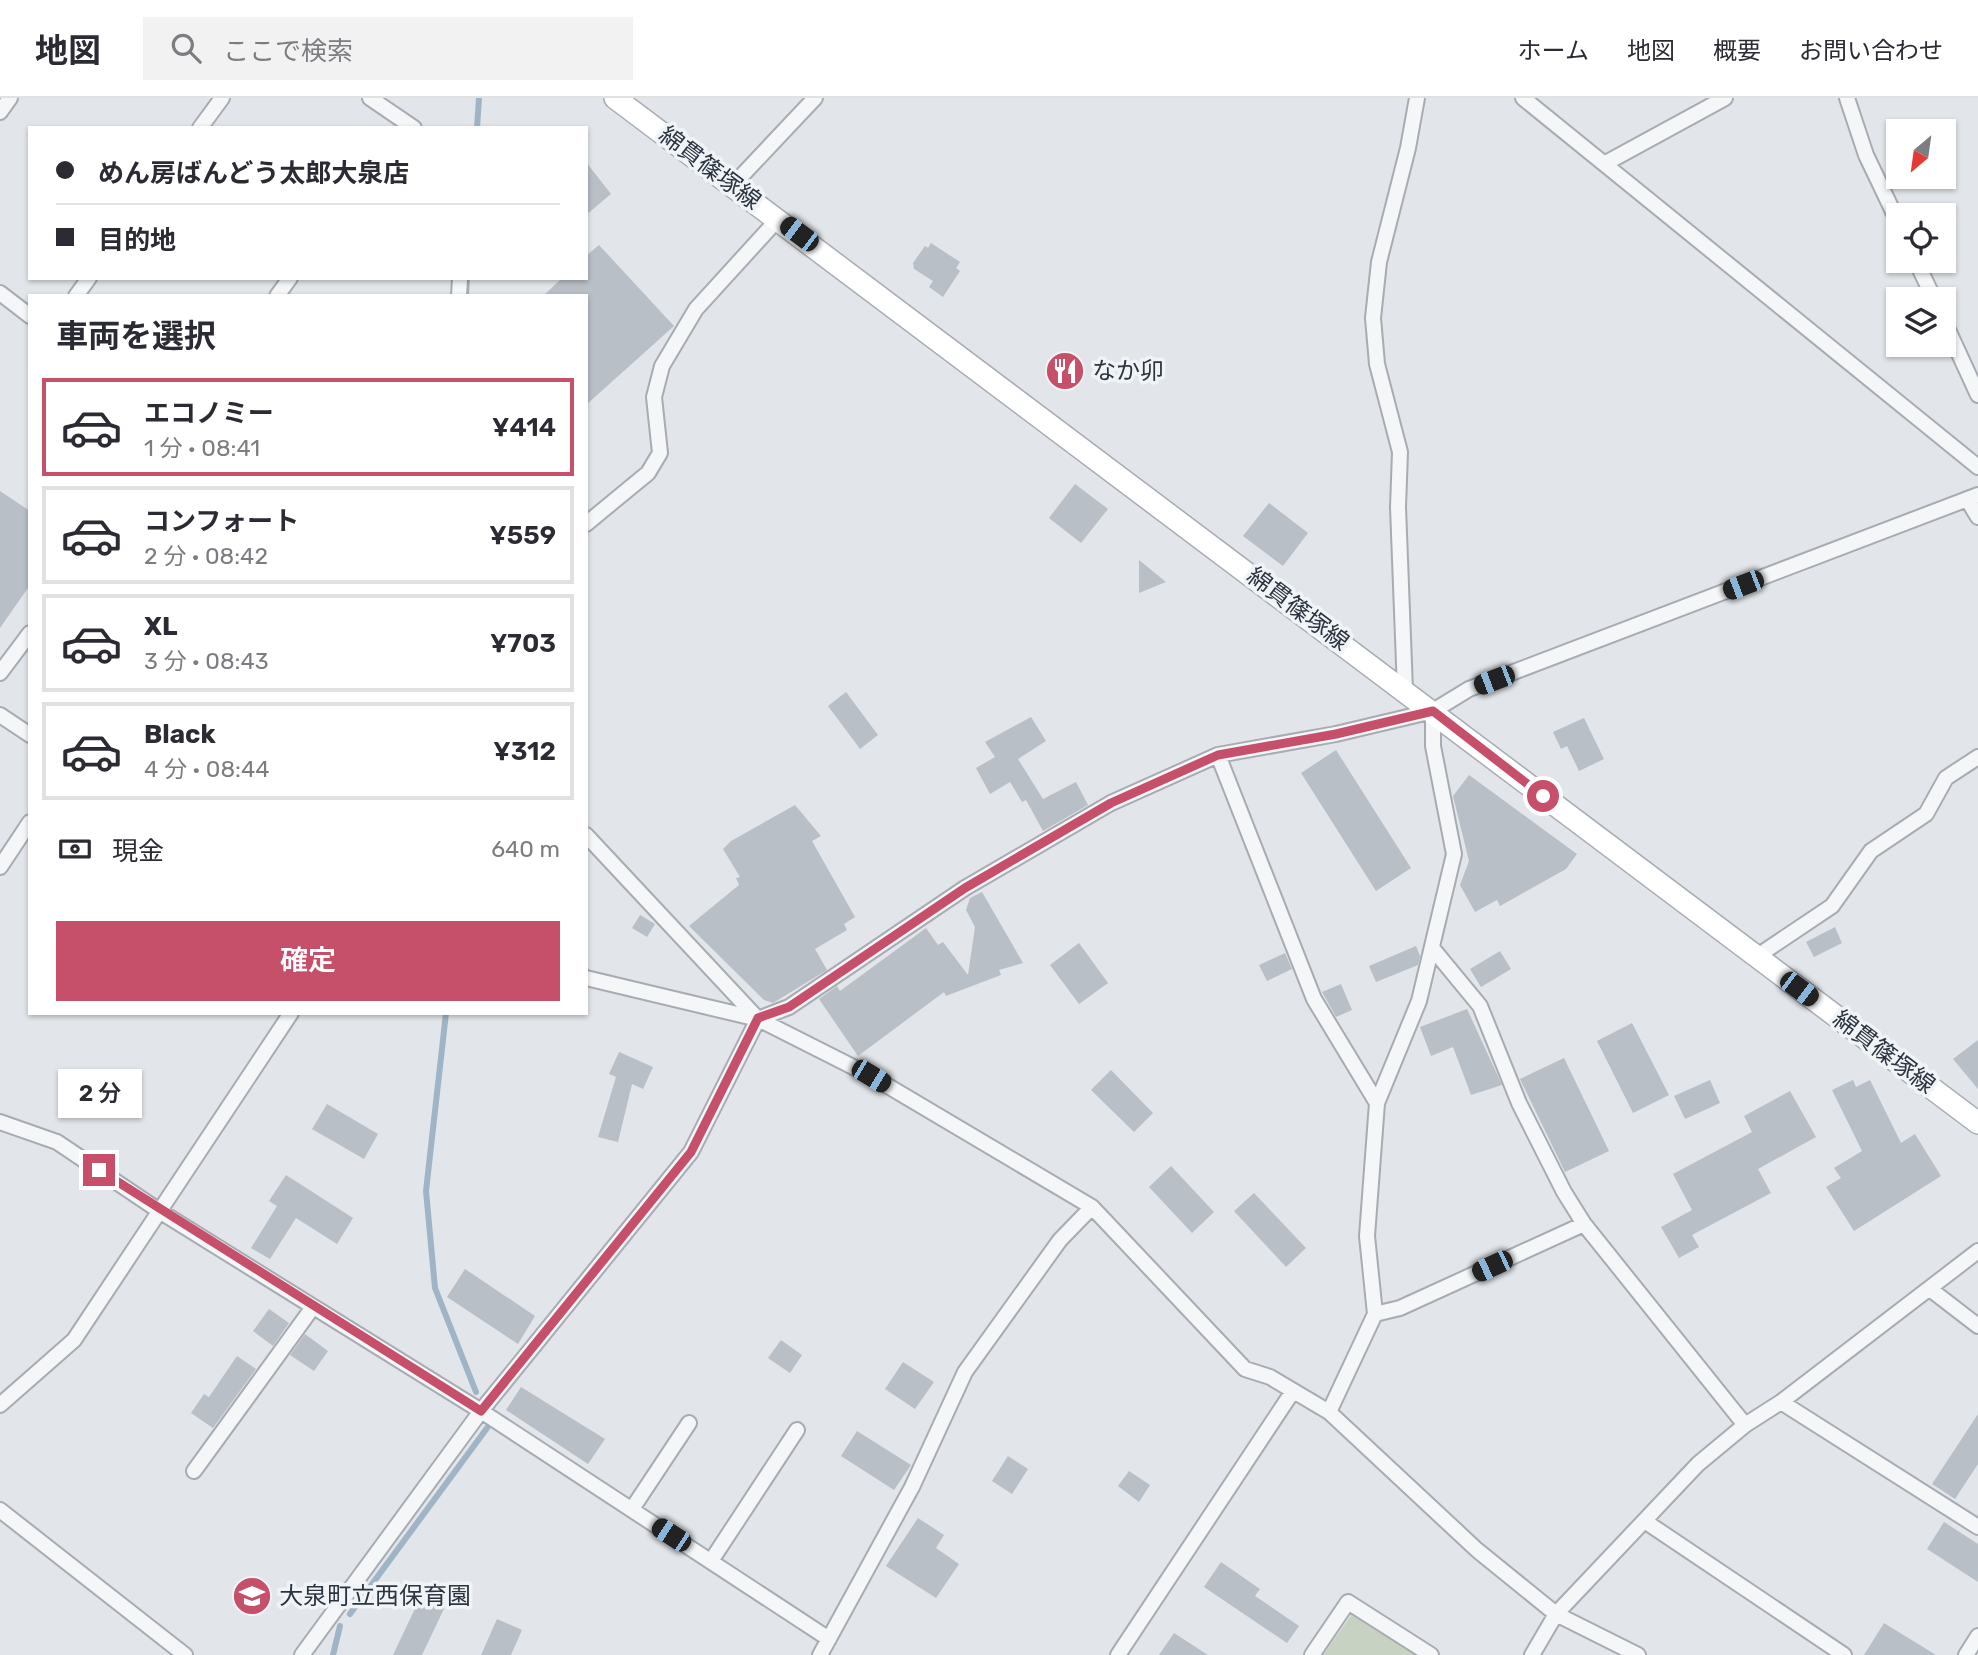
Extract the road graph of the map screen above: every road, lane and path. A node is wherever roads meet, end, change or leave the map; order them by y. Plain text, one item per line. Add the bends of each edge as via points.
1 (10, 98) edge
2 (222, 98) edge
3 (370, 98) edge
4 (615, 98) edge
5 (815, 98) edge
6 (1417, 98) edge
7 (1523, 98) edge
8 (1726, 98) edge
9 (1847, 98) edge
10 (0, 112) edge
11 (201, 126) edge
12 (407, 126) edge
13 (1604, 164) junction
14 (733, 185) junction
15 (1889, 203) edge
16 (778, 219) junction
17 (0, 293) edge
18 (28, 314) edge
19 (1956, 347) edge
20 (1978, 395) edge
21 (1978, 467) edge
22 (1973, 497) edge
23 (1978, 517) edge
24 (588, 522) edge
25 (28, 636) edge
26 (0, 673) edge
27 (1405, 690) junction
28 (1433, 711) junction
29 (0, 715) edge
30 (28, 734) edge
31 (1218, 755) junction
32 (1978, 757) edge
33 (28, 825) edge
34 (588, 837) edge
35 (0, 867) edge
36 (1433, 949) junction
37 (1756, 957) junction
38 (588, 978) edge
39 (290, 1015) edge
40 (758, 1018) junction
41 (1377, 1103) junction
42 (0, 1122) edge
43 (1978, 1123) edge
44 (1092, 1207) junction
45 (161, 1212) junction
46 (1584, 1224) junction
47 (1978, 1251) edge
48 (1930, 1289) junction
49 (313, 1307) junction
50 (1375, 1314) junction
51 (1978, 1326) edge
52 (1293, 1391) junction
53 (1781, 1402) junction
54 (0, 1405) edge
55 (481, 1411) junction
56 (1328, 1412) junction
57 (689, 1423) dead end
58 (1745, 1425) junction
59 (797, 1430) dead end
60 (194, 1471) dead end
61 (632, 1509) junction
62 (0, 1510) edge
63 (1646, 1522) junction
64 (1978, 1527) edge
65 (711, 1561) junction
66 (1556, 1614) junction
67 (1978, 1636) edge
68 (829, 1639) junction
69 (307, 1653) edge
70 (1121, 1654) edge
71 (185, 1655) edge
72 (820, 1655) edge
73 (1312, 1655) edge
74 (1431, 1655) edge
75 (1532, 1655) edge
76 (1638, 1655) edge
77 (1844, 1655) edge
78 (1966, 1655) edge

1 - 10 street
2 - 11 street
3 - 12 street
4 - 14 main road, 綿貫篠塚線
5 - 14 street
6 - 27 street via 1379,261 1373,318 1377,364 1400,452
7 - 13 street
8 - 13 street
9 - 15 street via 1866,155
13 - 21 street
14 - 16 main road, 綿貫篠塚線
16 - 24 street via 696,309 662,366 654,397 660,453 648,473
16 - 27 main road, 綿貫篠塚線
17 - 18 street
19 - 20 street
22 - 23 street
22 - 28 street via 1469,689
25 - 26 street
27 - 28 main road, 綿貫篠塚線
28 - 31 street
28 - 36 street via 1433,746 1454,854
28 - 37 main road, 綿貫篠塚線
29 - 30 street
31 - 40 street via 1111,803 965,888 789,1007
31 - 41 street via 1314,999
32 - 37 street via 1946,778 1926,814 1871,851 1832,906
33 - 35 street
34 - 40 street
36 - 41 street via 1419,1001
36 - 46 street via 1480,1006 1520,1102
37 - 43 main road, 綿貫篠塚線
38 - 40 street
39 - 45 street
40 - 44 street via 871,1076
40 - 55 street via 691,1152
41 - 50 street via 1367,1236
42 - 45 street via 57,1142
44 - 52 street via 1245,1369
44 - 68 street via 1060,1240 965,1371 912,1487
45 - 49 street
45 - 54 street via 74,1340
46 - 50 street via 1400,1308
46 - 58 street
47 - 48 street
48 - 51 street
48 - 53 street
49 - 55 street
49 - 60 street
50 - 56 street
52 - 56 street
52 - 70 street
53 - 58 street
53 - 64 street
55 - 61 street
55 - 69 street
56 - 66 street via 1477,1550
57 - 61 street
58 - 63 street via 1698,1464
59 - 65 street
61 - 65 street
62 - 71 street
63 - 66 street
63 - 77 street
65 - 68 street
66 - 75 street
66 - 76 street
67 - 78 street
68 - 72 street
73 - 74 street via 1348,1602

